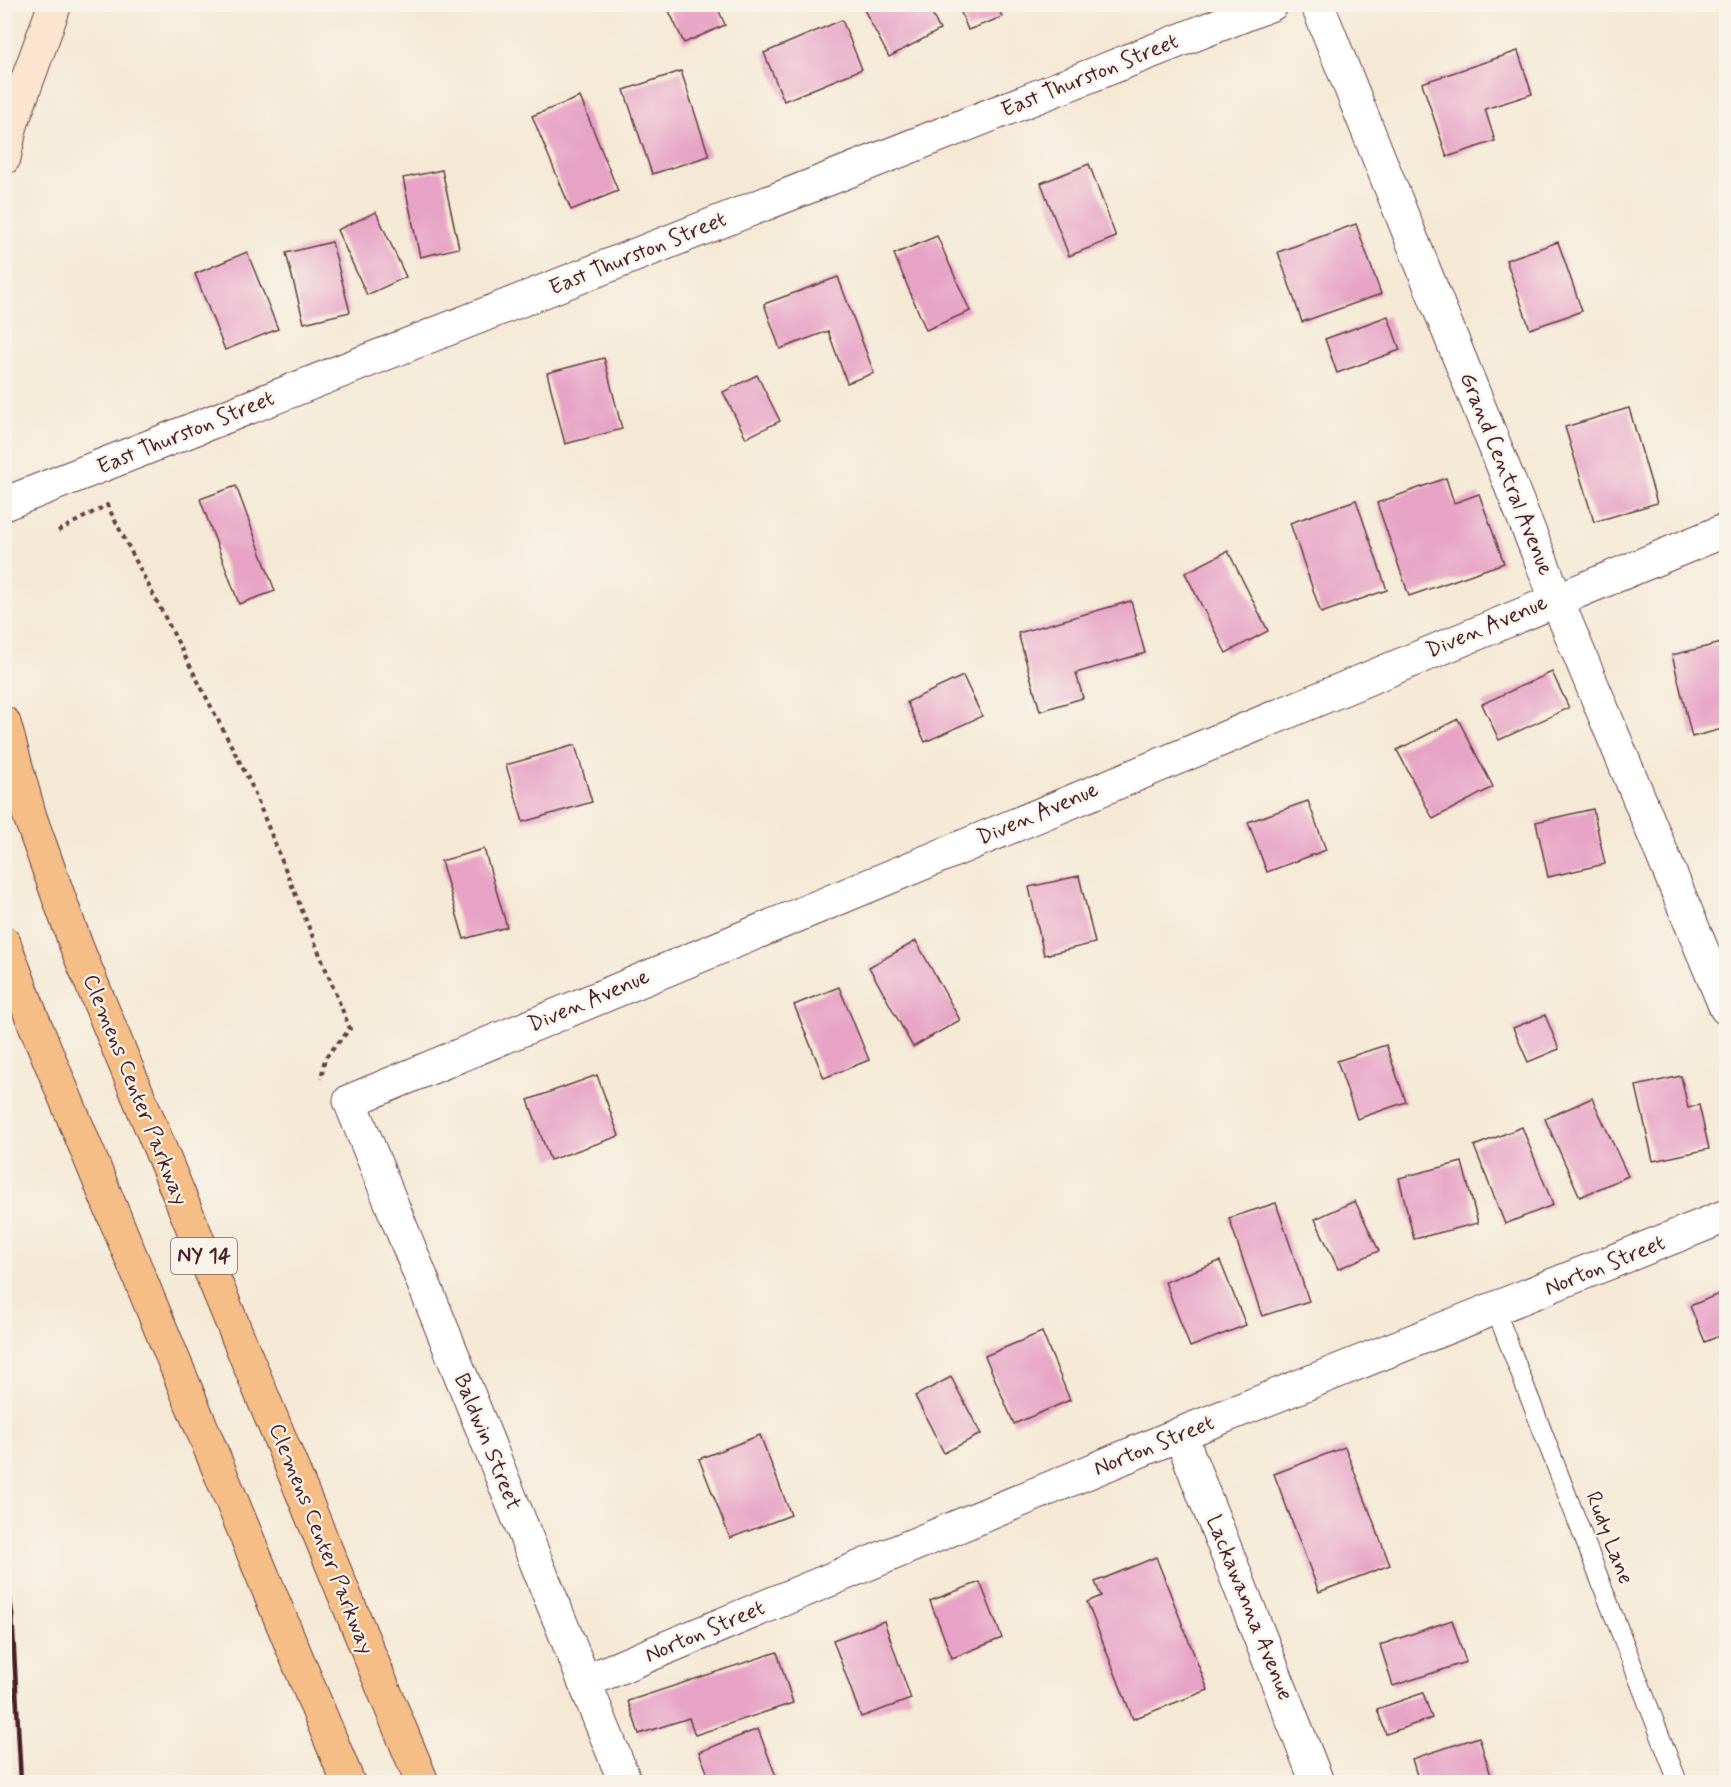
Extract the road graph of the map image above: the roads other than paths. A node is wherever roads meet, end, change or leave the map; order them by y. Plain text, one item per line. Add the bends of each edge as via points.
1 (55, 4) edge
2 (1272, 4) edge
3 (1317, 4) edge
4 (4, 158) edge
5 (4, 504) edge
6 (1726, 530) edge
7 (1556, 598) junction
8 (4, 723) edge
9 (4, 943) edge
10 (1726, 1008) edge
11 (350, 1101) joint
12 (1726, 1216) edge
13 (1496, 1311) junction
14 (1180, 1434) junction
15 (584, 1682) junction
16 (348, 1782) edge
17 (422, 1782) edge
18 (625, 1782) edge
19 (1317, 1782) edge
20 (1678, 1782) edge

1 - 4 main road via 11,125
2 - 5 street, East Thurston Street
3 - 7 street, Grand Central Avenue
6 - 7 street, Diven Avenue
7 - 10 street, Grand Central Avenue
7 - 11 street, Diven Avenue
8 - 17 main road, Clemens Center Parkway / NY 14 via 30,817 77,948
9 - 16 main road, NY 14
11 - 15 street, Baldwin Street
12 - 13 street, Norton Street
13 - 14 street, Norton Street
13 - 20 lane, Rudy Lane
14 - 15 street, Norton Street
14 - 19 street, Lackawanna Avenue
15 - 18 street, Baldwin Street

